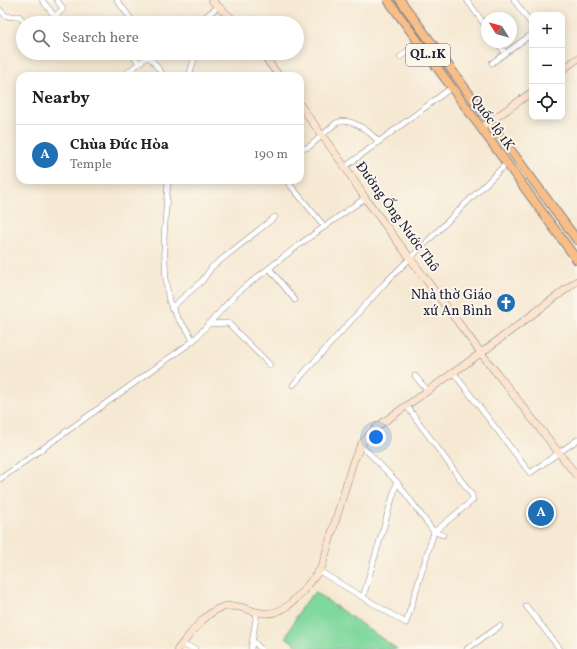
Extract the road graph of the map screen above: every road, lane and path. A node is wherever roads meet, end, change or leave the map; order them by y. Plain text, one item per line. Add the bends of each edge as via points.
1 (42, 0) edge
2 (57, 0) edge
3 (117, 0) edge
4 (212, 0) edge
5 (388, 0) edge
6 (400, 0) edge
7 (467, 0) edge
8 (514, 0) edge
9 (218, 7) junction
10 (0, 10) edge
11 (209, 15) edge
12 (55, 16) joint
13 (129, 16) edge
14 (231, 16) edge
15 (16, 17) edge
16 (481, 20) edge
17 (529, 20) edge
18 (529, 36) edge
19 (419, 42) junction
20 (501, 48) edge
21 (505, 53) junction
22 (400, 57) dead end
23 (577, 59) edge
24 (137, 60) edge
25 (143, 60) edge
26 (154, 60) edge
27 (194, 60) edge
28 (267, 60) edge
29 (139, 63) junction
30 (492, 63) dead end
31 (565, 67) edge
32 (128, 72) edge
33 (161, 72) edge
34 (190, 72) edge
35 (276, 72) edge
36 (451, 88) junction
37 (529, 94) edge
38 (304, 110) edge
39 (490, 122) junction
40 (481, 128) junction
41 (322, 135) junction
42 (379, 142) junction
43 (304, 148) edge
44 (506, 164) junction
45 (345, 167) junction
46 (168, 184) edge
47 (289, 184) edge
48 (365, 198) junction
49 (275, 217) dead end
50 (325, 226) junction
51 (577, 240) edge
52 (411, 258) junction
53 (577, 260) edge
54 (269, 268) junction
55 (577, 281) edge
56 (295, 300) dead end
57 (171, 308) junction
58 (210, 324) junction
59 (193, 341) junction
60 (481, 353) junction
61 (270, 365) dead end
62 (453, 372) junction
63 (415, 376) dead end
64 (293, 385) dead end
65 (427, 390) junction
66 (406, 405) junction
67 (577, 440) edge
68 (361, 445) junction
69 (560, 453) junction
70 (577, 476) edge
71 (0, 479) edge
72 (397, 482) junction
73 (434, 532) junction
74 (443, 535) dead end
75 (319, 571) junction
76 (363, 597) junction
77 (526, 606) dead end
78 (257, 612) junction
79 (500, 626) dead end
80 (253, 641) junction
81 (180, 647) edge
82 (195, 649) edge
83 (251, 649) edge
84 (261, 649) edge
85 (467, 649) edge
86 (560, 649) edge

1 - 12 street
2 - 12 street via 63,9
3 - 13 street
4 - 9 street
5 - 19 main road, Quốc lộ 1K / QL.1K
6 - 39 main road, Quốc lộ 1K / QL.1K
7 - 16 street
8 - 17 street
9 - 11 street
9 - 14 street
10 - 15 street via 9,18
18 - 21 street
19 - 22 street
19 - 36 main road, Quốc lộ 1K / QL.1K
20 - 21 street
21 - 30 street
23 - 31 street
24 - 29 street
25 - 29 street
26 - 33 street
27 - 34 street
28 - 35 street
29 - 32 street
36 - 40 main road, Quốc lộ 1K / QL.1K
36 - 42 street
37 - 39 street
38 - 41 street, Đường Ống Nước Thô
39 - 40 street
39 - 51 main road, Quốc lộ 1K / QL.1K
40 - 44 main road, Quốc lộ 1K / QL.1K
41 - 42 street via 340,121 366,129
41 - 43 street
41 - 45 street, Đường Ống Nước Thô
42 - 45 street
44 - 52 street
44 - 53 main road, Quốc lộ 1K / QL.1K
45 - 48 street, Đường Ống Nước Thô
46 - 57 street via 164,238 166,282
47 - 50 street
48 - 50 street
48 - 52 street, Đường Ống Nước Thô
49 - 57 street via 212,267 202,281
50 - 54 street
52 - 60 street, Đường Ống Nước Thô
52 - 64 street
54 - 56 street
54 - 58 street via 237,294
55 - 60 street
57 - 59 street
58 - 59 street
58 - 61 street via 228,323
59 - 71 street
60 - 62 street
60 - 69 street, Đường Ống Nước Thô
62 - 65 street
62 - 69 street via 530,473
63 - 65 street
65 - 66 street
66 - 68 street via 378,426
66 - 73 street via 473,497 470,503
67 - 69 street
68 - 72 street
68 - 75 street via 353,462
69 - 70 street, Đường Ống Nước Thô
72 - 73 street
72 - 76 street
73 - 74 street
73 - 76 street via 407,622
75 - 76 street
75 - 78 street via 284,609 277,612
77 - 86 street
78 - 80 street
78 - 81 street via 236,606 218,609 194,630
79 - 85 street
80 - 83 street
80 - 84 street
81 - 82 street

